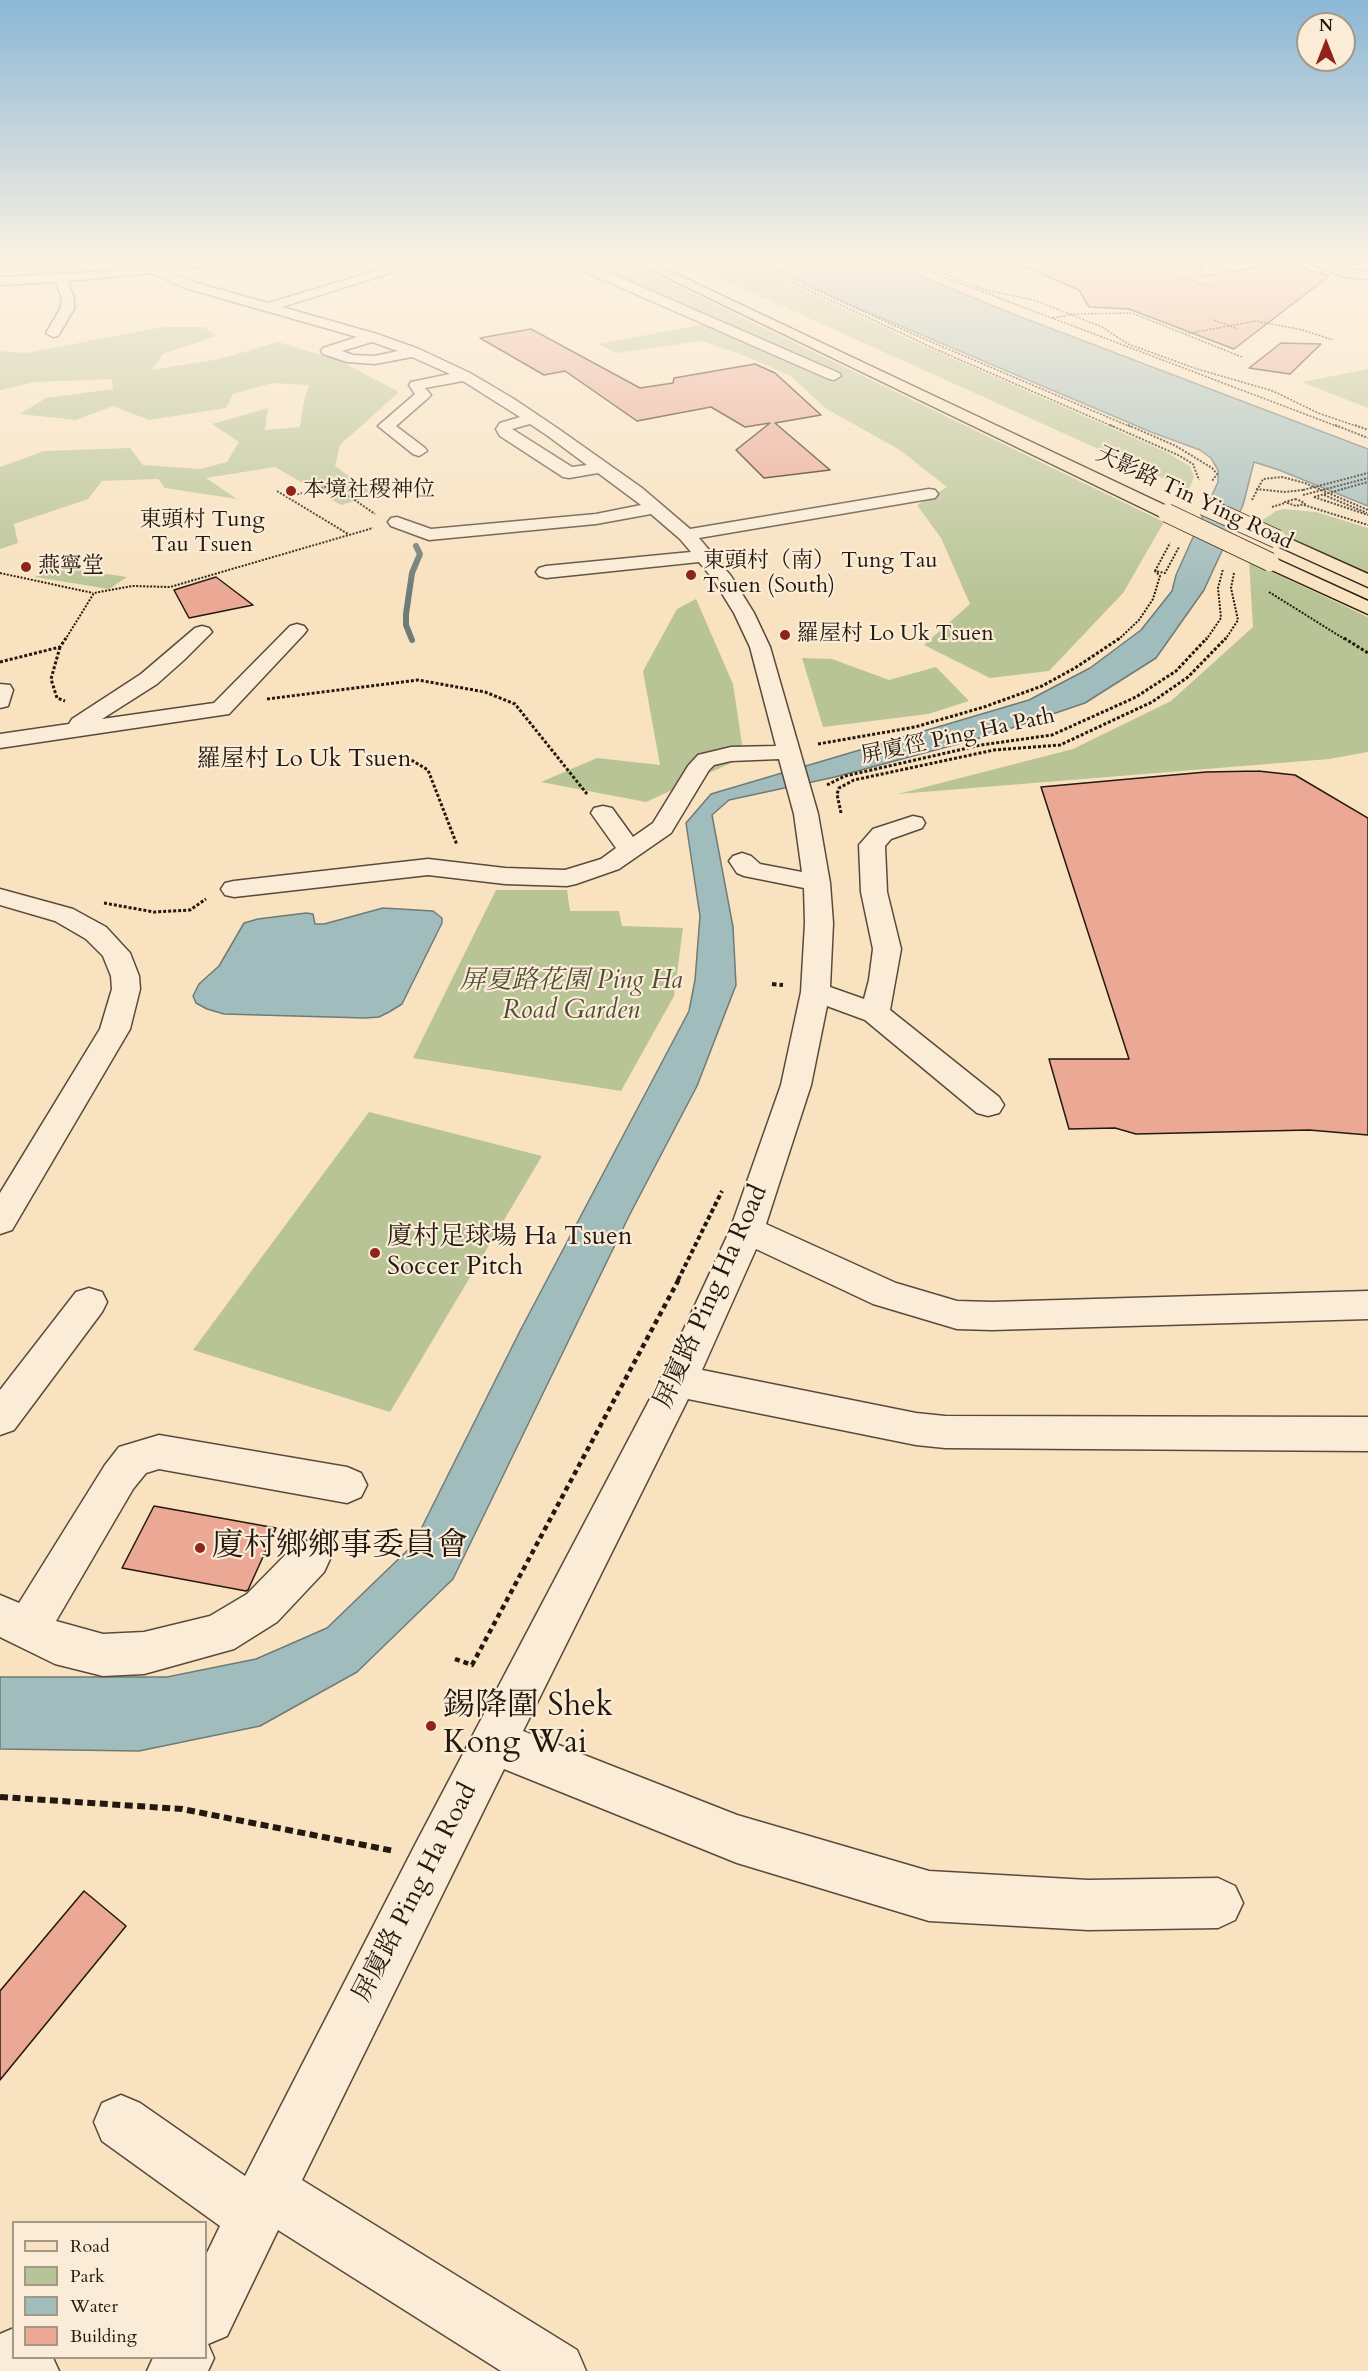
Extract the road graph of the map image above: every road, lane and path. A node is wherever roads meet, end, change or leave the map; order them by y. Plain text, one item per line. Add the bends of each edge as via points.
1 (460, 374) edge
2 (829, 374) edge
3 (875, 374) edge
4 (992, 374) edge
5 (1007, 374) edge
6 (1199, 374) edge
7 (1213, 374) edge
8 (465, 376) junction
9 (834, 376) dead end
10 (532, 418) junction
11 (1368, 430) edge
12 (554, 433) junction
13 (1368, 438) edge
14 (514, 439) junction
15 (419, 451) dead end
16 (601, 467) junction
17 (1368, 472) edge
18 (1368, 478) edge
19 (1211, 483) dead end
20 (1368, 483) edge
21 (1256, 489) junction
22 (276, 491) dead end
23 (1190, 491) joint
24 (929, 494) dead end
25 (1324, 495) junction
26 (287, 497) junction
27 (1295, 499) junction
28 (1250, 504) dead end
29 (1304, 505) junction
30 (656, 508) junction
31 (1368, 513) edge
32 (397, 522) junction
33 (1368, 525) edge
34 (349, 534) junction
35 (686, 535) junction
36 (706, 556) junction
37 (1225, 563) dead end
38 (1235, 569) dead end
39 (546, 572) dead end
40 (0, 573) edge
41 (1160, 576) dead end
42 (1368, 581) edge
43 (1261, 586) dead end
44 (94, 593) junction
45 (1368, 608) edge
46 (297, 630) dead end
47 (202, 632) dead end
48 (60, 647) junction
49 (1368, 653) edge
50 (0, 662) edge
51 (227, 705) junction
52 (98, 712) junction
53 (71, 730) junction
54 (0, 741) edge
55 (397, 756) dead end
56 (803, 767) junction
57 (603, 813) joint
58 (841, 813) dead end
59 (913, 823) dead end
60 (630, 850) junction
61 (742, 861) dead end
62 (468, 873) junction
63 (817, 883) junction
64 (234, 889) joint
65 (0, 897) edge
66 (64, 915) junction
67 (772, 984) dead end
68 (799, 994) junction
69 (875, 1013) junction
70 (988, 1105) dead end
71 (724, 1185) dead end
72 (0, 1221) edge
73 (747, 1230) junction
74 (89, 1302) dead end
75 (1368, 1305) edge
76 (678, 1381) junction
77 (0, 1419) edge
78 (1368, 1434) edge
79 (347, 1485) dead end
80 (309, 1559) dead end
81 (14, 1622) edge
82 (455, 1659) dead end
83 (494, 1742) junction
84 (0, 1797) edge
85 (433, 1860) junction
86 (1218, 1904) dead end
87 (121, 2122) dead end
88 (262, 2204) junction
89 (207, 2313) edge
90 (0, 2344) edge
91 (12, 2355) edge
92 (16, 2359) edge
93 (28, 2371) edge
94 (556, 2371) edge

1 - 8 street, 屏廈路 Ping Ha Road
2 - 9 street
3 - 45 main road, 天影路 Tin Ying Road, bridge
4 - 23 path via 1178,455 1197,470 1200,479
5 - 19 path via 1176,446 1212,468 1217,474
6 - 13 path
7 - 11 path via 1273,391
8 - 10 street, 屏廈路 Ping Ha Road
8 - 15 street via 417,385 423,395 386,426
10 - 12 street, 屏廈路 Ping Ha Road
10 - 14 street via 506,426 506,433
12 - 14 street
12 - 16 street, 屏廈路 Ping Ha Road
14 - 16 street via 568,473
16 - 30 street, 屏廈路 Ping Ha Road
17 - 21 path, bridge via 1303,490
18 - 27 path, bridge
20 - 25 path, bridge
21 - 28 path
21 - 31 path via 1263,479 1282,477 1305,483
22 - 26 path
23 - 42 main road, 天影路 Tin Ying Road, bridge via 1277,539
24 - 35 street
25 - 31 path
25 - 31 path, bridge via 1314,497
26 - 32 path via 333,485 373,513
26 - 34 path
27 - 29 path
27 - 29 path via 1285,502
29 - 33 path
30 - 32 street via 596,519 429,535
30 - 35 street, 屏廈路 Ping Ha Road
32 - 34 path
34 - 44 path via 170,587 132,586
35 - 36 street, 屏廈路 Ping Ha Road
36 - 39 street
36 - 56 street, 屏廈路 Ping Ha Road via 732,592 760,647
37 - 56 path, 屏廈徑 Ping Ha Path via 1218,588 1221,618 1176,671 1136,697 1052,735 981,745 845,777
38 - 58 path via 1231,588 1238,620 1205,662 1152,702 1060,745 994,750 854,780 838,788
40 - 44 path
41 - 56 path, 屏廈徑 Ping Ha Path via 1153,599 1139,620 1117,641 1042,686
43 - 49 path
44 - 48 path
46 - 51 street
47 - 52 street via 149,680
48 - 50 path
48 - 52 path via 51,680 57,698
51 - 53 street via 212,711
51 - 57 path via 418,680 484,692 515,704
52 - 53 street
53 - 54 street
55 - 62 path via 428,770
56 - 60 street via 730,754 706,760 662,828
56 - 63 street, 屏廈路 Ping Ha Road
57 - 60 street
59 - 69 street via 882,834 872,845 874,892 887,949
60 - 62 street via 610,864 567,878
61 - 63 street via 753,872
62 - 64 street via 413,868
63 - 68 street, 屏廈路 Ping Ha Road via 819,923
64 - 66 path via 213,894 190,910 144,912 84,899
65 - 66 street
66 - 72 street via 96,933 116,953 125,976 124,1002 115,1029
67 - 68 path via 787,985
68 - 69 street
68 - 73 street, 屏廈路 Ping Ha Road via 807,1038 796,1085
69 - 70 street
71 - 82 path via 678,1280 472,1665
73 - 75 street via 886,1294 957,1315
73 - 76 street, 屏廈路 Ping Ha Road
74 - 77 street
76 - 78 street via 945,1432
76 - 83 street, 屏廈路 Ping Ha Road
79 - 81 street via 159,1452 133,1459
80 - 81 street via 262,1608 219,1634 144,1653 103,1655 55,1643
83 - 85 street, 屏廈路 Ping Ha Road
83 - 86 street via 737,1839 929,1896 1088,1905
84 - 85 path via 182,1809
85 - 88 street, 屏廈路 Ping Ha Road
87 - 88 street
88 - 89 street, 屏廈路 Ping Ha Road
88 - 94 street
90 - 91 street
92 - 93 street

